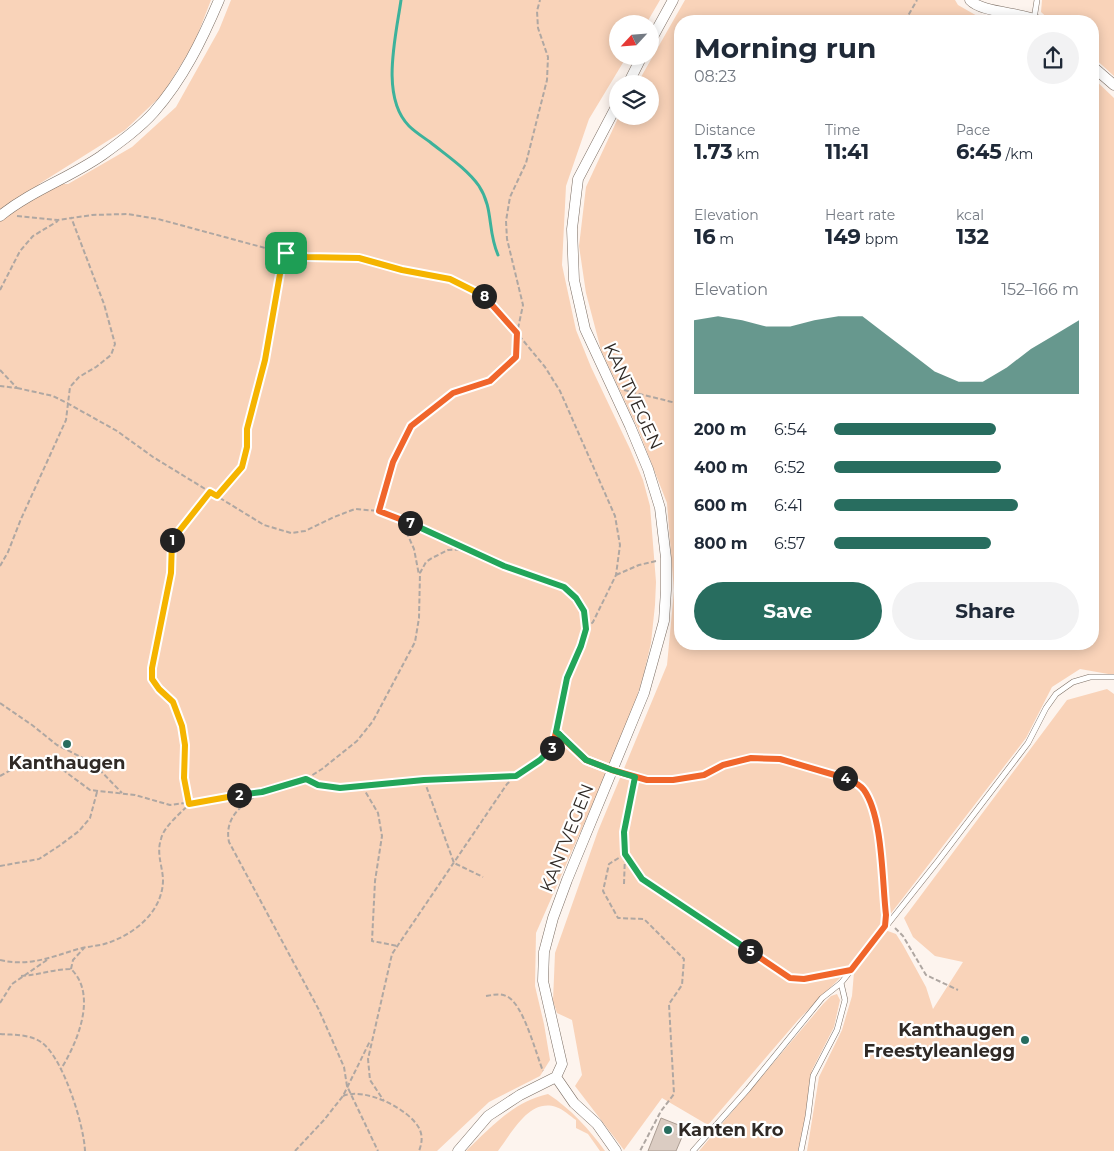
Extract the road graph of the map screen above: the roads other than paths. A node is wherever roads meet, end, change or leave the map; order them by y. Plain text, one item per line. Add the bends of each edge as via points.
1 (219, 0) edge
2 (673, 0) edge
3 (970, 0) edge
4 (1037, 0) edge
5 (1016, 15) edge
6 (1037, 15) edge
7 (659, 26) edge
8 (1099, 72) edge
9 (1114, 85) edge
10 (609, 120) edge
11 (0, 215) edge
12 (1114, 678) edge
13 (841, 983) junction
14 (556, 1078) junction
15 (458, 1151) edge
16 (616, 1151) edge
17 (693, 1151) edge
18 (801, 1151) edge

1 - 11 street via 190,60 154,113 101,156 24,198
2 - 7 street
3 - 5 street
4 - 6 lane
8 - 9 street
10 - 14 street, KANTVEGEN via 578,179 572,229 574,280 584,329 630,426 660,508 666,590 664,621 644,693 564,887 544,952 543,982 562,1064
12 - 13 lane via 1090,677 1073,682 1056,694 1028,743
13 - 17 lane via 822,998
13 - 18 lane via 845,1000 837,1030 813,1076
14 - 15 street via 520,1095 488,1116
14 - 16 street

